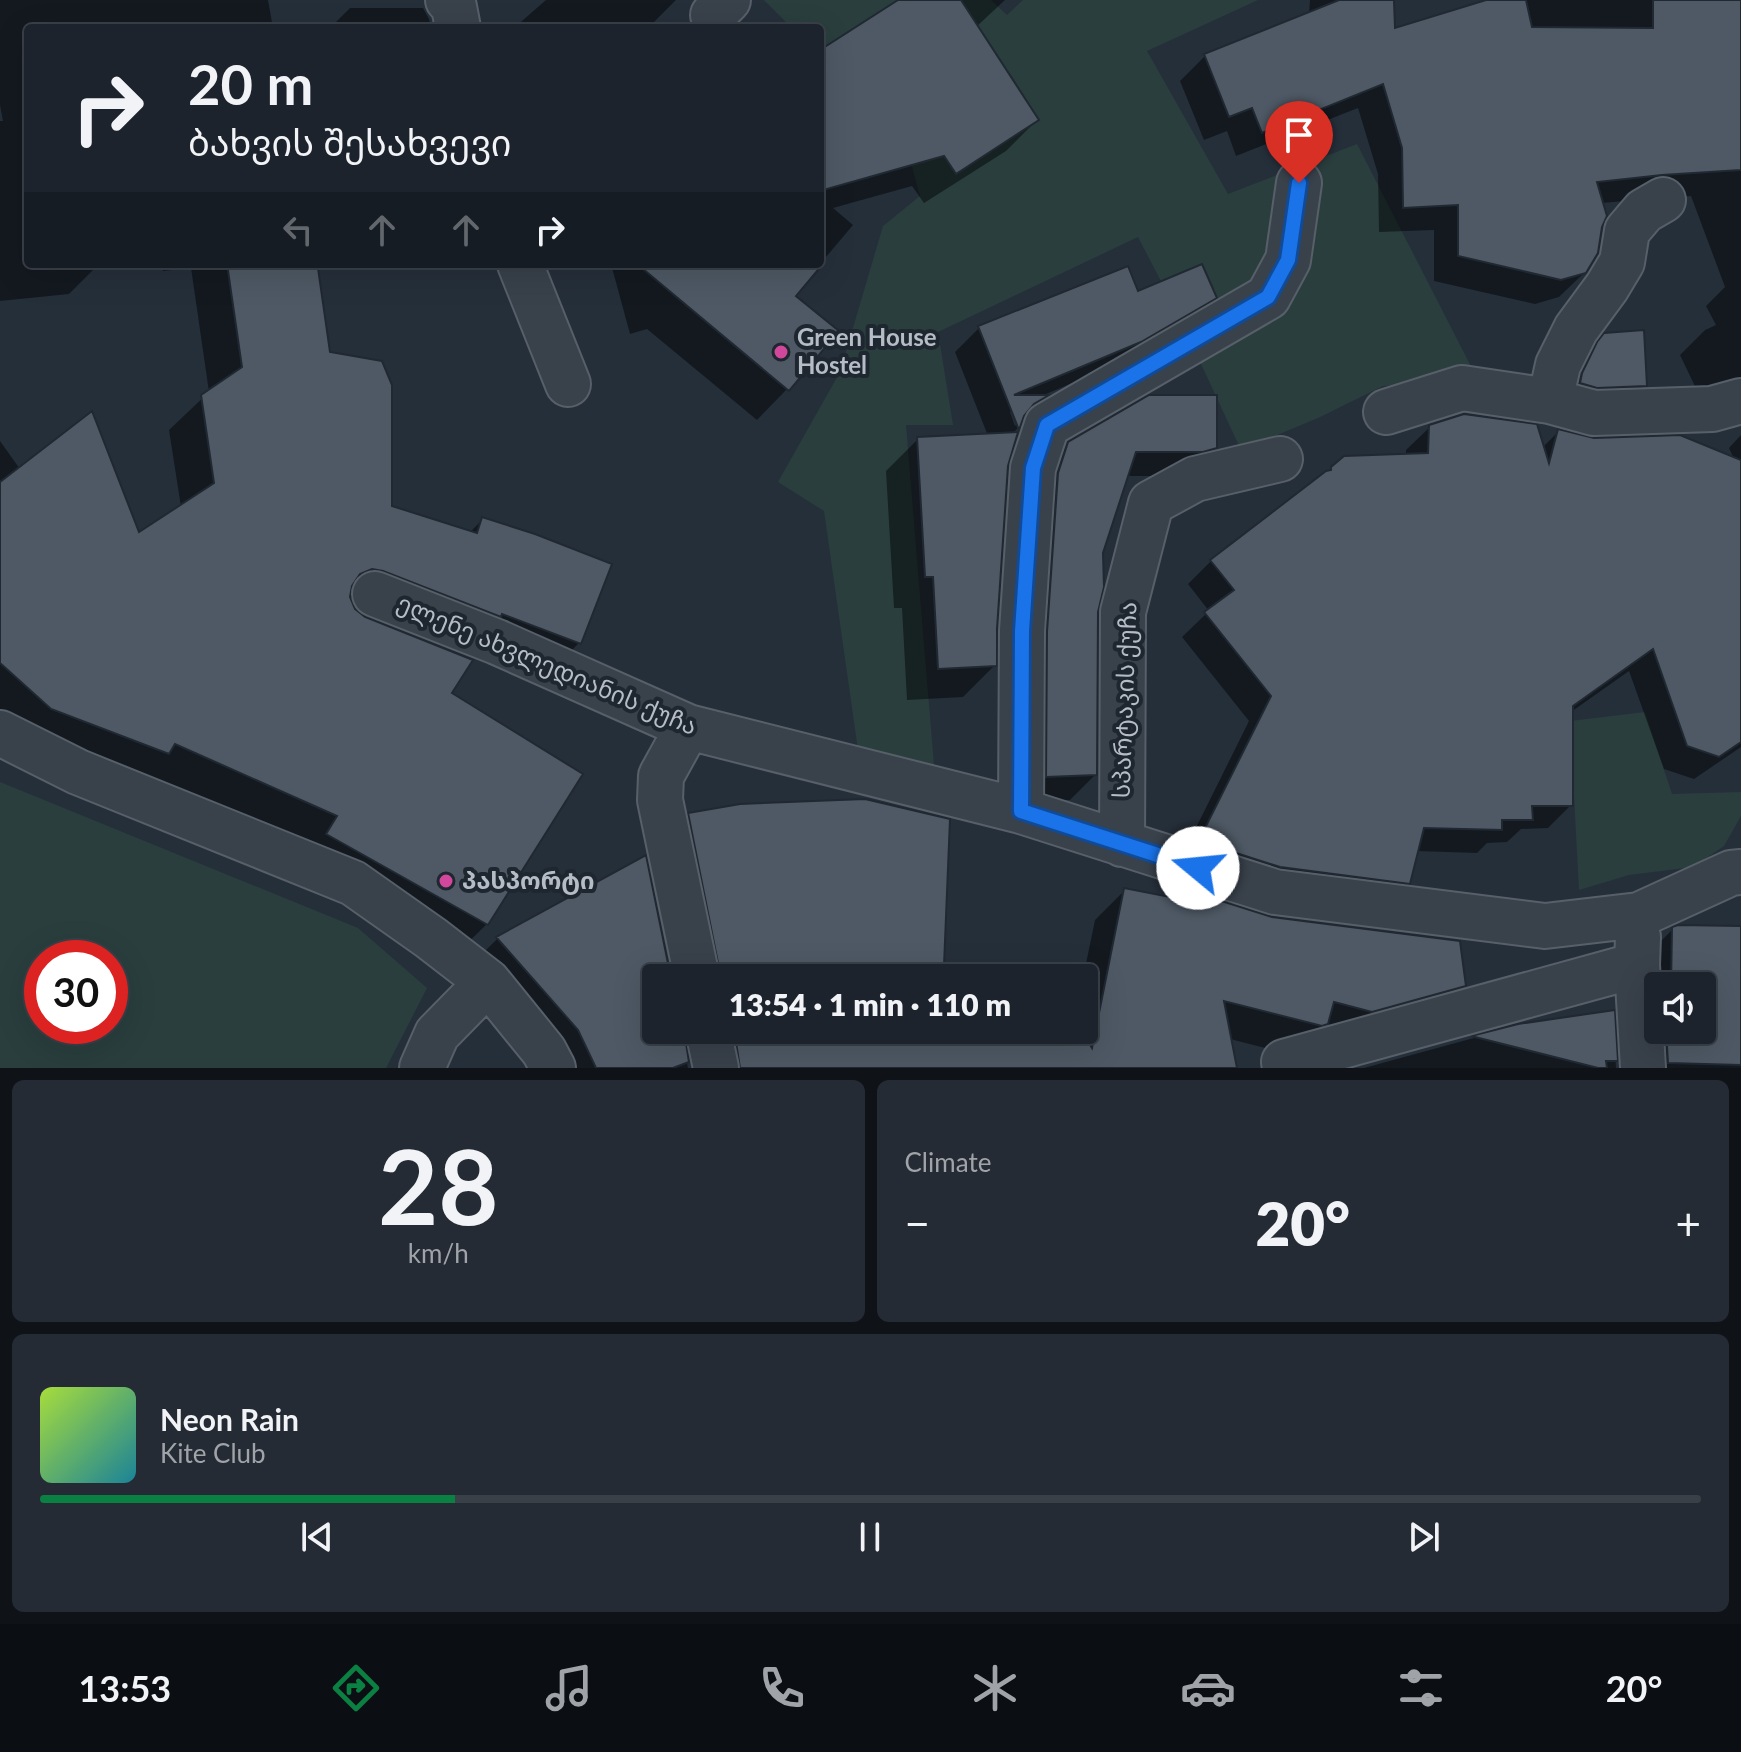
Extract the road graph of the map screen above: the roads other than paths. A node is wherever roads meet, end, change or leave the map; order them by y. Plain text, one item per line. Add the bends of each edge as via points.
1 (448, 0) edge
2 (457, 24) edge
3 (1299, 183) dead end
4 (1663, 200) dead end
5 (522, 268) edge
6 (568, 384) dead end
7 (1550, 401) junction
8 (1741, 401) edge
9 (1386, 412) dead end
10 (1280, 459) dead end
11 (375, 594) dead end
12 (688, 727) junction
13 (0, 733) edge
14 (1021, 811) junction
15 (1122, 844) junction
16 (1738, 866) edge
17 (1639, 915) junction
18 (694, 964) edge
19 (1637, 965) junction
20 (488, 982) junction
21 (711, 1044) edge
22 (422, 1068) edge
23 (553, 1068) edge
24 (716, 1068) edge
25 (1285, 1068) edge
26 (1643, 1068) edge

1 - 2 street
3 - 14 street via 1288,260 1268,297 1047,425 1033,468 1029,527 1022,631
4 - 7 street via 1644,211 1627,231 1622,262 1576,329 1558,365
5 - 6 street
7 - 8 street via 1594,413 1712,409
7 - 9 street via 1462,388
10 - 15 street, სპარტაკის ქუჩა via 1195,479 1151,503 1123,612
11 - 12 street, ელენე ახვლედიანის ქუჩა
12 - 14 street, ელენე ახვლედიანის ქუჩა
12 - 18 street via 661,776 660,800
13 - 20 street via 78,772 353,883
14 - 15 street, ელენე ახვლედიანის ქუჩა
15 - 17 street, ელენე ახვლედიანის ქუჩა via 1275,892 1545,926
16 - 17 street, ელენე ახვლედიანის ქუჩა
17 - 19 street
19 - 25 street via 1284,1062
19 - 26 street
20 - 22 street via 437,1034
20 - 23 street
21 - 24 street

